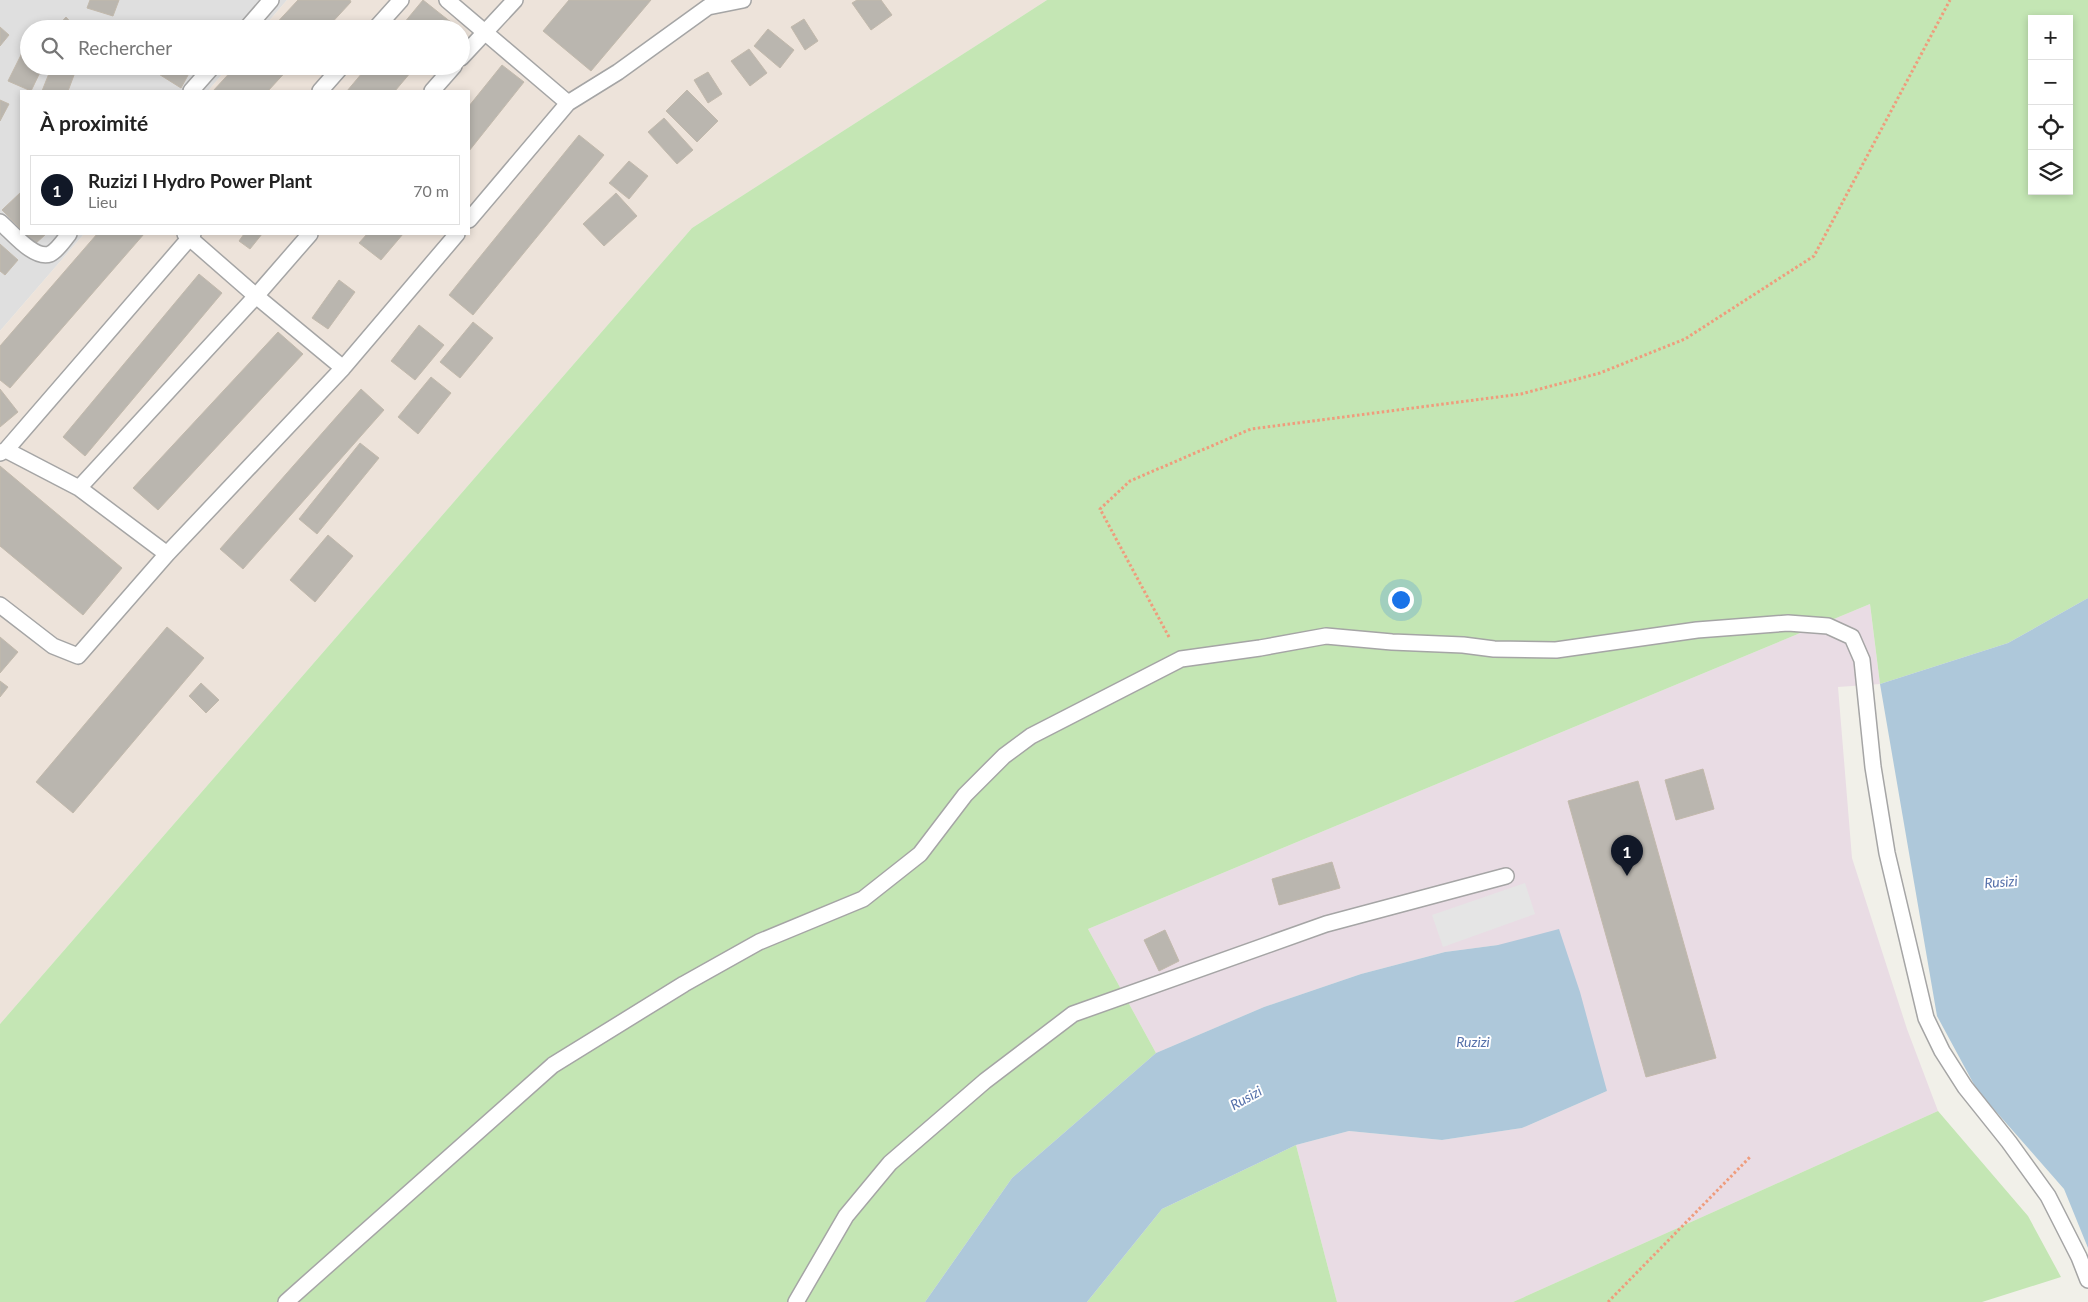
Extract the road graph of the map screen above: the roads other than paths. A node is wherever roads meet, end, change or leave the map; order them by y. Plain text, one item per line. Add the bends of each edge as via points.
1 (271, 0) edge
2 (401, 0) edge
3 (447, 0) edge
4 (514, 0) edge
5 (743, 0) edge
6 (704, 4) edge
7 (254, 20) edge
8 (383, 20) edge
9 (484, 32) junction
10 (470, 48) edge
11 (205, 75) edge
12 (334, 75) edge
13 (446, 75) edge
14 (192, 90) edge
15 (321, 90) edge
16 (433, 90) edge
17 (568, 102) junction
18 (470, 219) edge
19 (0, 222) edge
20 (68, 235) edge
21 (190, 235) edge
22 (309, 235) edge
23 (456, 235) edge
24 (256, 296) junction
25 (343, 368) junction
26 (3, 451) edge
27 (79, 488) junction
28 (167, 554) junction
29 (0, 605) edge
30 (1506, 876) dead end
31 (2088, 1280) edge
32 (286, 1302) edge
33 (796, 1302) edge

1 - 7 lane
2 - 8 lane
3 - 9 lane
4 - 9 lane
5 - 6 lane
6 - 17 lane via 618,72
9 - 10 lane
9 - 17 lane
11 - 14 lane
12 - 15 lane
13 - 16 lane
17 - 18 lane
19 - 20 lane via 35,254 52,254
21 - 24 lane
21 - 26 lane
22 - 24 lane
23 - 25 lane
24 - 25 lane
24 - 27 lane
25 - 28 lane
26 - 27 lane
27 - 28 lane
28 - 29 lane via 78,656 53,646
30 - 33 lane via 1326,924 1073,1014 985,1081 890,1163 846,1216
31 - 32 lane via 2048,1196 1965,1087 1926,1018 1887,853 1872,767 1862,660 1852,637 1828,626 1788,623 1697,630 1556,650 1494,649 1326,636 1181,659 1032,736 1004,756 965,795 920,854 863,899 760,942 684,984 553,1065

